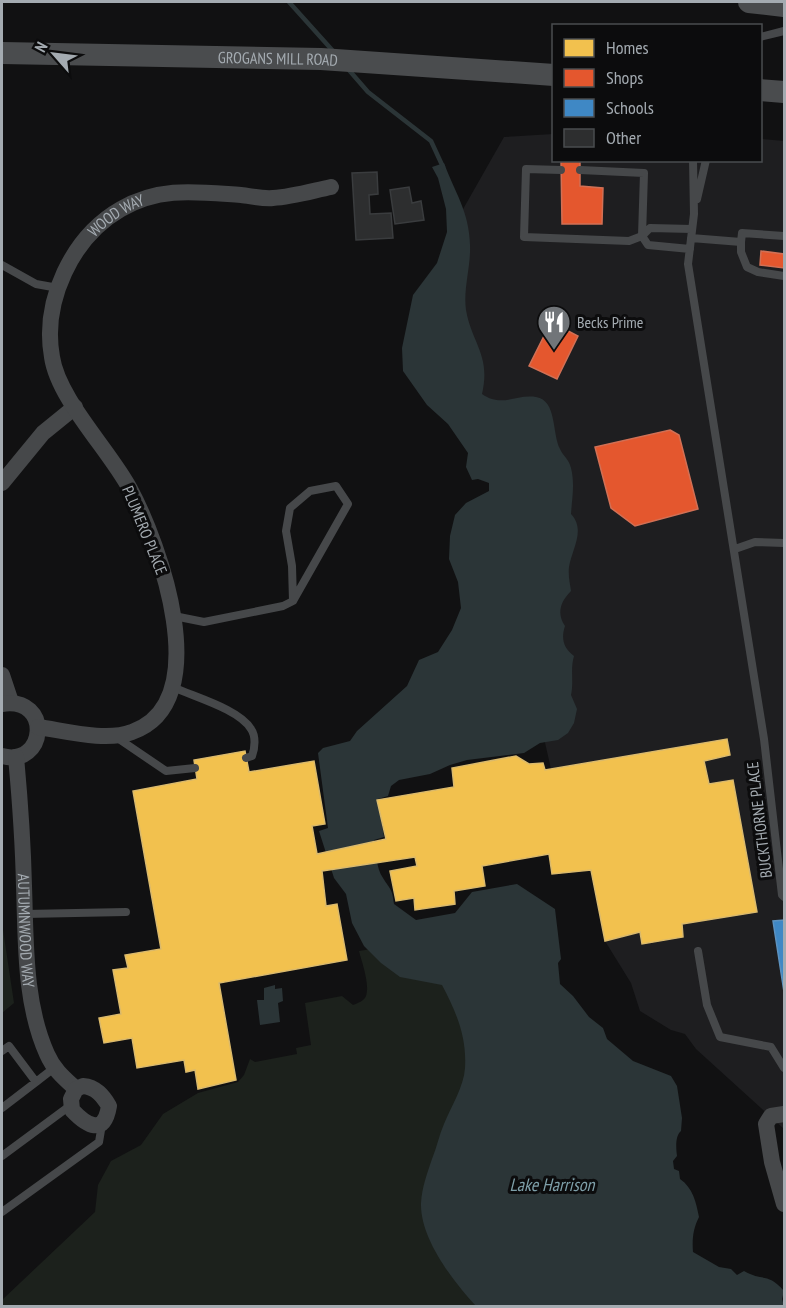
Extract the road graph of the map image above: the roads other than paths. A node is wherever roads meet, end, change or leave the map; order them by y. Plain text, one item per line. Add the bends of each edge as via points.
1 (749, 2) edge
2 (784, 6) edge
3 (784, 31) edge
4 (762, 37) edge
5 (2, 53) edge
6 (552, 75) edge
7 (762, 90) edge
8 (784, 92) edge
9 (693, 162) edge
10 (706, 162) edge
11 (561, 170) dead end
12 (580, 170) dead end
13 (331, 188) dead end
14 (694, 214) junction
15 (692, 233) junction
16 (642, 236) junction
17 (784, 236) edge
18 (741, 242) junction
19 (690, 249) junction
20 (2, 265) edge
21 (784, 276) edge
22 (58, 288) junction
23 (75, 407) junction
24 (2, 483) edge
25 (784, 543) edge
26 (735, 549) junction
27 (293, 601) junction
28 (174, 616) junction
29 (2, 675) edge
30 (173, 687) junction
31 (6, 703) edge
32 (38, 727) junction
33 (116, 737) junction
34 (9, 757) edge
35 (246, 758) dead end
36 (195, 768) dead end
37 (784, 897) edge
38 (126, 912) dead end
39 (26, 914) junction
40 (698, 951) dead end
41 (2, 1051) edge
42 (54, 1068) junction
43 (784, 1068) edge
44 (36, 1082) junction
45 (74, 1097) junction
46 (2, 1108) edge
47 (784, 1114) edge
48 (102, 1124) junction
49 (2, 1156) edge
50 (778, 1160) edge
51 (784, 1204) edge
52 (2, 1212) edge

1 - 2 main road
3 - 4 lane
5 - 6 main road, GROGANS MILL ROAD via 321,59
7 - 8 main road
9 - 14 lane
10 - 14 lane
11 - 16 lane via 526,169 524,237 629,241
12 - 16 lane via 644,173
13 - 22 street, WOOD WAY via 272,198 187,190 139,200 97,227 79,249
14 - 15 lane, BUCKTHORNE PLACE
15 - 16 lane via 650,228
15 - 18 lane
15 - 19 lane, BUCKTHORNE PLACE
16 - 19 lane via 648,245
17 - 18 lane via 742,233
18 - 21 lane via 747,267
19 - 26 lane, BUCKTHORNE PLACE via 688,264
20 - 22 lane via 36,284
22 - 23 street, WOOD WAY via 49,328 52,359
23 - 24 street via 44,433
23 - 28 street, PLUMERO PLACE via 130,489 159,558
25 - 26 lane via 755,542
26 - 37 lane, BUCKTHORNE PLACE
27 - 27 lane via 348,504 336,486 310,491 290,508 285,531
27 - 28 lane via 204,622
28 - 30 street, PLUMERO PLACE via 177,654
29 - 31 street
30 - 33 street, PLUMERO PLACE via 152,722
30 - 35 lane via 237,715 253,730 255,747 252,756
31 - 32 street via 27,708
32 - 33 street, PLUMERO PLACE
32 - 34 street via 32,747 25,754
33 - 36 lane via 166,771
34 - 39 street, AUTUMNWOOD WAY via 22,818
38 - 39 lane
39 - 42 street, AUTUMNWOOD WAY via 30,993 37,1027
40 - 43 lane via 707,1005 720,1037 771,1047
41 - 44 lane via 9,1046
42 - 44 lane
42 - 45 street, AUTUMNWOOD WAY
44 - 46 lane
45 - 48 street, AUTUMNWOOD WAY via 72,1110 82,1120 91,1125
45 - 48 street via 83,1086 91,1086 103,1096 109,1106
45 - 49 lane
47 - 50 street via 771,1116 766,1124
48 - 52 lane via 99,1142
50 - 51 street

